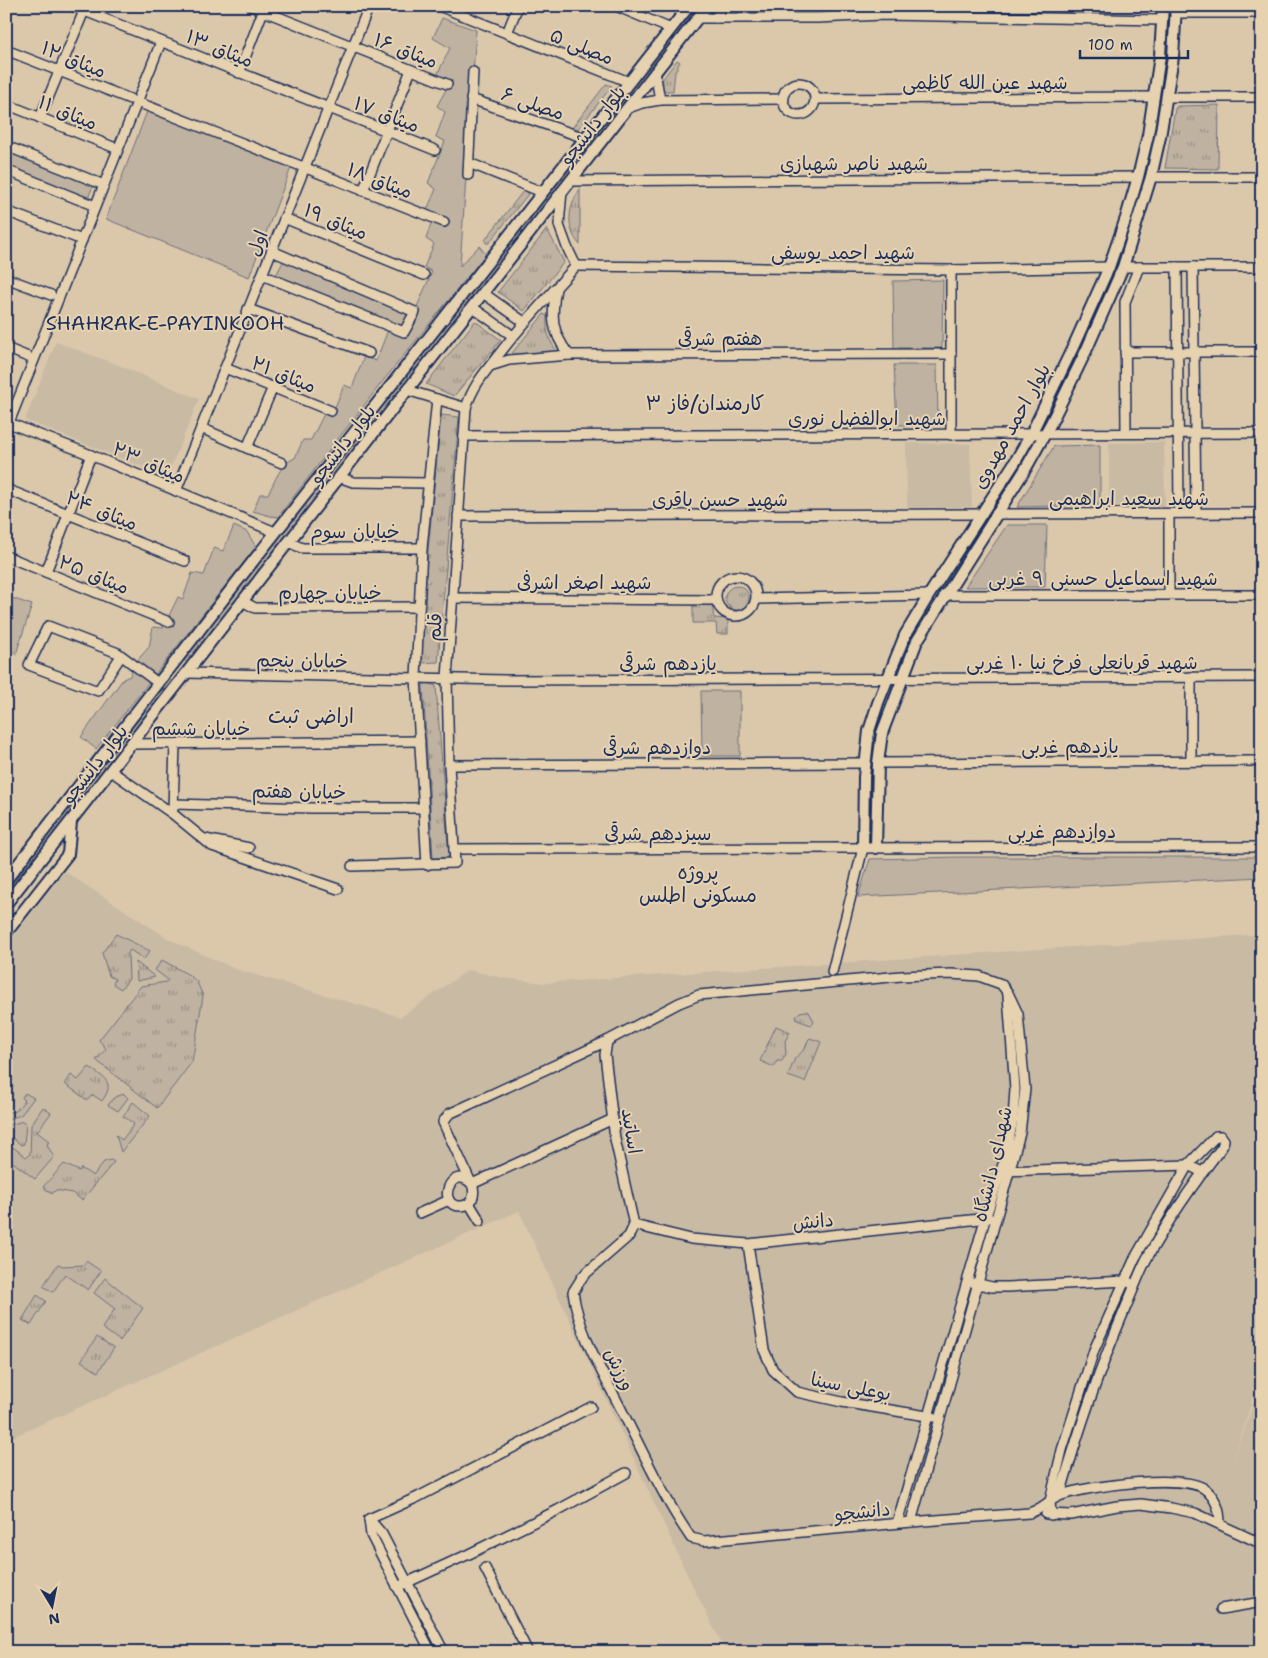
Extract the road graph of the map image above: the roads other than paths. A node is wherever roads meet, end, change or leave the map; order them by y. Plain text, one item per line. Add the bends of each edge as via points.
1 (72, 6) edge
2 (251, 6) edge
3 (368, 6) edge
4 (440, 6) edge
5 (518, 6) edge
6 (616, 6) edge
7 (689, 6) edge
8 (707, 6) edge
9 (722, 6) edge
10 (817, 6) edge
11 (1163, 6) edge
12 (85, 9) edge
13 (264, 9) edge
14 (1175, 10) edge
15 (1226, 10) edge
16 (1262, 13) edge
17 (882, 15) junction
18 (698, 18) junction
19 (716, 18) junction
20 (817, 18) junction
21 (1162, 20) junction
22 (671, 29) junction
23 (507, 33) junction
24 (161, 42) junction
25 (352, 47) junction
26 (6, 50) edge
27 (410, 70) junction
28 (59, 71) junction
29 (473, 72) dead end
30 (655, 72) junction
31 (239, 73) junction
32 (629, 82) junction
33 (447, 84) dead end
34 (642, 88) junction
35 (1154, 97) junction
36 (1167, 97) junction
37 (1262, 97) edge
38 (471, 99) junction
39 (784, 99) junction
40 (815, 99) junction
41 (134, 100) junction
42 (660, 100) junction
43 (6, 104) edge
44 (328, 108) junction
45 (626, 109) junction
46 (40, 118) junction
47 (386, 131) junction
48 (585, 138) junction
49 (6, 146) edge
50 (118, 149) junction
51 (435, 150) dead end
52 (470, 163) junction
53 (304, 168) junction
54 (6, 170) edge
55 (468, 175) dead end
56 (1138, 177) junction
57 (1151, 177) junction
58 (1262, 177) edge
59 (570, 181) junction
60 (104, 185) junction
61 (363, 191) junction
62 (562, 191) junction
63 (542, 192) junction
64 (95, 206) junction
65 (6, 211) edge
66 (284, 218) junction
67 (444, 222) dead end
68 (82, 240) junction
69 (272, 250) junction
70 (576, 266) junction
71 (1109, 267) junction
72 (1123, 267) junction
73 (1139, 267) junction
74 (1177, 267) junction
75 (1193, 267) junction
76 (1262, 267) edge
77 (951, 270) junction
78 (262, 275) junction
79 (424, 275) dead end
80 (6, 278) edge
81 (556, 288) junction
82 (483, 293) junction
83 (51, 296) dead end
84 (472, 307) junction
85 (248, 308) junction
86 (524, 322) junction
87 (513, 336) junction
88 (6, 348) edge
89 (1125, 352) junction
90 (1178, 352) junction
91 (1195, 352) junction
92 (1262, 352) edge
93 (369, 354) dead end
94 (951, 354) junction
95 (569, 355) junction
96 (28, 357) dead end
97 (490, 366) junction
98 (225, 368) junction
99 (273, 387) junction
100 (407, 390) junction
101 (437, 399) junction
102 (466, 408) junction
103 (331, 411) dead end
104 (7, 425) edge
105 (201, 428) junction
106 (1126, 433) junction
107 (1262, 433) edge
108 (1031, 434) junction
109 (1045, 434) junction
110 (1179, 434) junction
111 (1196, 434) junction
112 (951, 435) junction
113 (464, 436) junction
114 (247, 448) junction
115 (91, 455) junction
116 (282, 462) dead end
117 (339, 477) junction
118 (428, 482) junction
119 (6, 489) edge
120 (176, 491) junction
121 (1262, 513) edge
122 (68, 514) junction
123 (981, 514) junction
124 (996, 514) junction
125 (1174, 514) junction
126 (1196, 514) junction
127 (458, 516) junction
128 (275, 532) junction
129 (288, 542) junction
130 (422, 548) junction
131 (6, 556) edge
132 (185, 561) dead end
133 (46, 572) junction
134 (1169, 594) junction
135 (929, 595) junction
136 (944, 595) junction
137 (1262, 595) edge
138 (452, 598) junction
139 (757, 599) junction
140 (716, 600) junction
141 (242, 601) junction
142 (419, 608) junction
143 (169, 622) dead end
144 (122, 656) junction
145 (173, 664) junction
146 (187, 673) junction
147 (1262, 677) edge
148 (416, 678) junction
149 (447, 678) junction
150 (1191, 678) junction
151 (889, 679) junction
152 (903, 679) junction
153 (158, 683) junction
154 (420, 741) junction
155 (132, 744) junction
156 (175, 745) junction
157 (1262, 761) edge
158 (1191, 762) junction
159 (865, 763) junction
160 (878, 763) junction
161 (449, 764) junction
162 (111, 771) junction
163 (82, 782) junction
164 (95, 792) junction
165 (424, 808) junction
166 (173, 809) junction
167 (71, 822) junction
168 (202, 838) junction
169 (1262, 847) edge
170 (249, 848) dead end
171 (863, 848) junction
172 (876, 848) junction
173 (454, 849) junction
174 (427, 865) junction
175 (352, 866) dead end
176 (6, 880) edge
177 (338, 890) dead end
178 (6, 904) edge
179 (6, 933) edge
180 (832, 972) dead end
181 (607, 1041) junction
182 (613, 1119) junction
183 (1188, 1165) junction
184 (1005, 1171) junction
185 (1202, 1172) junction
186 (472, 1184) junction
187 (449, 1200) junction
188 (469, 1203) junction
189 (1163, 1211) junction
190 (420, 1213) dead end
191 (1172, 1216) junction
192 (985, 1218) junction
193 (996, 1218) junction
194 (480, 1221) dead end
195 (634, 1225) junction
196 (748, 1244) junction
197 (967, 1280) junction
198 (1126, 1281) junction
199 (978, 1284) junction
200 (1136, 1284) junction
201 (591, 1407) dead end
202 (927, 1416) junction
203 (940, 1418) junction
204 (626, 1473) dead end
205 (1060, 1496) junction
206 (1050, 1501) junction
207 (1037, 1511) junction
208 (1051, 1515) junction
209 (369, 1519) junction
210 (911, 1522) junction
211 (1220, 1523) junction
212 (897, 1524) junction
213 (691, 1538) joint
214 (1262, 1544) edge
215 (485, 1568) dead end
216 (409, 1583) junction
217 (398, 1587) junction
218 (1262, 1602) edge
219 (1220, 1610) dead end
220 (431, 1652) edge
221 (444, 1652) edge
222 (528, 1652) edge

1 - 12 street, میثاق ۱۳
2 - 13 street, میثاق ۱۶
3 - 25 street, اول
4 - 23 street, مصلی ۵
5 - 23 street
6 - 22 street
7 - 22 main road, بلوار دانشجو
8 - 18 main road, بلوار دانشجو
9 - 19 street
10 - 17 street
10 - 20 street via 821,12
11 - 21 main road, بلوار احمد مهدوی
12 - 24 street, میثاق ۱۳
12 - 28 street
13 - 25 street, میثاق ۱۶
13 - 31 street
14 - 15 street
14 - 36 main road, بلوار احمد مهدوی
15 - 16 street
17 - 20 street
17 - 21 street
18 - 19 street
18 - 30 main road, بلوار دانشجو
19 - 20 street
21 - 35 main road, بلوار احمد مهدوی
22 - 32 main road, بلوار دانشجو
23 - 32 street, مصلی ۵
24 - 31 street, میثاق ۱۳
24 - 41 street
25 - 27 street, میثاق ۱۶
25 - 44 street, اول
26 - 28 street, میثاق ۱۲
27 - 33 street, میثاق ۱۶
27 - 47 street
28 - 41 street, میثاق ۱۲
28 - 46 street
29 - 38 street
30 - 34 main road, بلوار دانشجو
30 - 42 street
31 - 44 street, میثاق ۱۳
32 - 34 main road
32 - 48 main road, بلوار دانشجو
34 - 45 main road, بلوار دانشجو
35 - 36 main road
35 - 40 street, شهید عین الله کاظمی
35 - 56 main road, بلوار احمد مهدوی
36 - 37 street
36 - 57 main road, بلوار احمد مهدوی
38 - 48 street, مصلی ۶
38 - 52 street
39 - 40 street via 788,110 800,115 811,110
39 - 40 street via 788,88 799,83 811,88
39 - 42 street
41 - 50 street
41 - 53 street, میثاق ۱۲
42 - 45 street
43 - 46 street, میثاق ۱۱
44 - 47 street, میثاق ۱۷
44 - 53 street, اول
45 - 59 main road, بلوار دانشجو
46 - 50 street, میثاق ۱۱
47 - 51 street, میثاق ۱۷
47 - 61 street
48 - 63 main road, بلوار دانشجو
49 - 60 street
50 - 60 street
52 - 55 street
52 - 63 street
53 - 61 street, میثاق ۱۸
53 - 66 street, اول
54 - 64 street
56 - 59 street, شهید ناصر شهبازی
56 - 71 main road, بلوار احمد مهدوی
57 - 58 street
57 - 72 main road, بلوار احمد مهدوی
59 - 62 main road, بلوار دانشجو
60 - 64 street
61 - 67 street, میثاق ۱۸
62 - 70 street via 559,224
62 - 82 main road, بلوار دانشجو
63 - 128 main road, بلوار دانشجو
64 - 68 street
65 - 68 street
66 - 69 street, اول
66 - 79 street, میثاق ۱۹
68 - 104 street
69 - 78 street, اول
69 - 78 street via 415,312 404,332
70 - 77 street, شهید احمد یوسفی
70 - 81 street, قلم
71 - 72 main road
71 - 77 street, شهید احمد یوسفی
71 - 108 main road, بلوار احمد مهدوی
72 - 73 street
72 - 109 main road, بلوار احمد مهدوی
73 - 74 street
73 - 89 street via 1125,302
74 - 75 street
74 - 90 street
75 - 76 street
75 - 91 street
77 - 94 street
78 - 85 street, اول
80 - 83 street
81 - 86 street, قلم
81 - 95 street via 552,311 554,329
82 - 84 main road, بلوار دانشجو
82 - 86 street
84 - 87 street
84 - 100 main road, بلوار دانشجو
85 - 93 street
85 - 98 street, اول
86 - 87 street, قلم
87 - 97 street, قلم
88 - 96 street
89 - 90 street
89 - 106 street
90 - 91 street
90 - 110 street
91 - 92 street
91 - 111 street
94 - 95 street, هفتم شرقی
94 - 112 street
95 - 97 street, هفتم شرقی via 509,360
97 - 102 street, قلم via 471,391
98 - 99 street, میثاق ۲۱
98 - 105 street, اول
99 - 103 street, میثاق ۲۱
99 - 114 street
100 - 101 street
100 - 117 main road, بلوار دانشجو
101 - 102 street
101 - 118 street
102 - 113 street, قلم
104 - 115 street, میثاق ۲۳
105 - 114 street
105 - 120 street, اول
106 - 109 street, شهید ابوالفضل نوری
106 - 110 street, شهید ابوالفضل نوری
107 - 111 street, شهید ابوالفضل نوری
108 - 109 street, شهید ابوالفضل نوری
108 - 112 street, شهید ابوالفضل نوری
108 - 123 main road, بلوار احمد مهدوی
109 - 124 main road, بلوار احمد مهدوی
110 - 111 street, شهید ابوالفضل نوری
110 - 125 street
111 - 126 street
112 - 113 street, شهید ابوالفضل نوری
113 - 127 street, قلم
114 - 116 street
115 - 120 street, میثاق ۲۳
115 - 122 street
117 - 118 street via 353,482
117 - 129 main road, بلوار دانشجو
118 - 130 street
119 - 122 street, میثاق ۲۴
120 - 128 street, میثاق ۲۳
121 - 126 street, شهید سعید ابراهیمی
122 - 132 street, میثاق ۲۴
122 - 133 street
123 - 127 street, شهید حسن باقری
123 - 135 main road, بلوار احمد مهدوی
124 - 125 street, شهید سعید ابراهیمی
124 - 136 main road, بلوار احمد مهدوی
125 - 126 street, شهید سعید ابراهیمی
125 - 134 street
127 - 138 street, قلم
128 - 145 main road, بلوار دانشجو
129 - 130 street, خیابان سوم via 302,548
129 - 141 main road, بلوار دانشجو
130 - 142 street
131 - 133 street, میثاق ۲۵
133 - 143 street, میثاق ۲۵
134 - 136 street, شهید اسماعیل حسنی ۹ غربی
134 - 137 street, شهید اسماعیل حسنی ۹ غربی
135 - 139 street
135 - 151 main road, بلوار احمد مهدوی via 905,635
136 - 152 main road, بلوار احمد مهدوی via 917,641
138 - 140 street, شهید اصغر اشرفی
138 - 149 street, قلم
139 - 140 street via 749,612 740,617 729,616 720,609
139 - 140 street via 752,584 739,576 720,584
141 - 142 street, خیابان چهارم via 255,608
141 - 146 main road, بلوار دانشجو
142 - 148 street
144 - 144 street via 48,626 29,664 98,691
144 - 153 street
145 - 146 main road
145 - 153 main road, بلوار دانشجو
146 - 148 street, خیابان پنجم
146 - 155 main road, بلوار دانشجو
147 - 150 street, شهید قربانعلی فرخ نیا ۱۰ غربی
148 - 149 street, خیابان پنجم
148 - 154 street
149 - 151 street, یازدهم شرقی
149 - 161 street, قلم
150 - 152 street, شهید قربانعلی فرخ نیا ۱۰ غربی
150 - 158 street
151 - 152 street, شهید قربانعلی فرخ نیا ۱۰ غربی
151 - 159 main road, بلوار احمد مهدوی via 869,731
152 - 160 main road, بلوار احمد مهدوی via 882,734
153 - 163 main road, بلوار دانشجو
154 - 156 street, خیابان ششم
154 - 165 street
155 - 156 street, خیابان ششم
155 - 162 main road, بلوار دانشجو
156 - 166 street
157 - 158 street, یازدهم غربی
158 - 160 street, یازدهم غربی
159 - 161 street, دوازدهم شرقی
159 - 171 main road, بلوار احمد مهدوی
160 - 172 main road, بلوار احمد مهدوی
161 - 173 street, قلم
162 - 164 main road, بلوار دانشجو
162 - 166 street
163 - 164 main road
163 - 176 main road, بلوار دانشجو
164 - 167 main road, بلوار دانشجو
165 - 166 street, خیابان هفتم
165 - 174 street
166 - 168 street
167 - 178 main road, بلوار دانشجو
167 - 179 main road via 68,854
168 - 170 street
168 - 177 street via 212,846
169 - 172 street, دوازدهم غربی
171 - 172 street, دوازدهم غربی
171 - 173 street, سیزدهم شرقی
171 - 180 street
173 - 174 street via 456,863
174 - 175 street
181 - 182 street, اساتید
181 - 184 street, شهدای دانشگاه via 700,995 901,976 979,976 1001,984 1008,993 1015,1089
181 - 186 street via 448,1114 443,1122
182 - 186 street
182 - 195 street, اساتید
183 - 184 street
183 - 185 street
183 - 185 street via 1216,1136 1221,1136 1224,1140 1222,1146
183 - 189 street
184 - 192 street, شهدای دانشگاه
184 - 193 street, شهدای دانشگاه
185 - 191 street
186 - 187 street via 465,1179 453,1181 447,1192
186 - 188 street via 474,1194
187 - 188 street via 458,1206
187 - 190 street
188 - 194 street
189 - 191 street
189 - 198 street via 1135,1258
191 - 200 street
192 - 193 street, دانش
192 - 196 street, دانش
192 - 197 street, شهدای دانشگاه
193 - 199 street, شهدای دانشگاه
195 - 196 street, دانش via 691,1239
195 - 213 street, ورزش via 628,1236 583,1276 573,1292 576,1312 673,1512
196 - 202 street, بوعلی سینا via 764,1350 773,1370 797,1392
197 - 199 street
197 - 202 street, شهدای دانشگاه
198 - 199 street via 1007,1287
198 - 200 street
198 - 206 street via 1094,1350 1070,1421
199 - 203 street, شهدای دانشگاه
200 - 205 street via 1105,1355
201 - 209 street
202 - 203 street, بوعلی سینا
202 - 212 street, شهدای دانشگاه
203 - 210 street, شهدای دانشگاه
204 - 216 street
205 - 206 street
205 - 211 street via 1120,1484 1169,1482 1198,1486 1214,1499 1220,1510
206 - 207 street
206 - 208 street
207 - 208 street
207 - 210 street, دانشجو
208 - 211 street via 1141,1504 1195,1513
209 - 216 street via 382,1534
209 - 217 street via 371,1535
210 - 212 street, دانشجو
211 - 214 street
212 - 213 street, دانشجو via 704,1541
215 - 222 street
216 - 217 street
216 - 221 street
217 - 220 street
218 - 219 street

